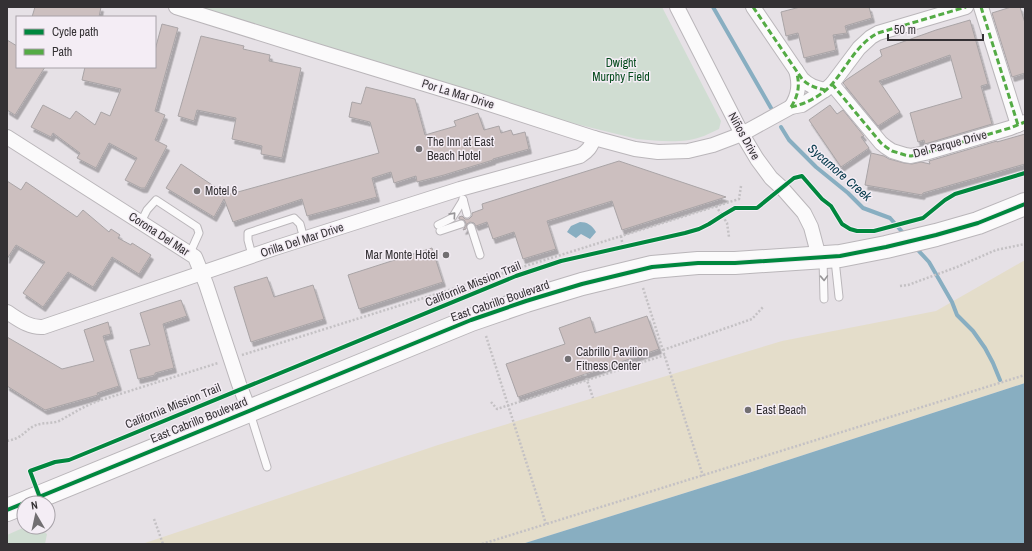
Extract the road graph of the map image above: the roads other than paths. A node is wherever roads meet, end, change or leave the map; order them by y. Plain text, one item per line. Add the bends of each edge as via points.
1 (176, 7) edge
2 (677, 7) edge
3 (753, 7) edge
4 (966, 7) edge
5 (981, 7) edge
6 (796, 70) junction
7 (828, 87) junction
8 (790, 108) junction
9 (1021, 123) edge
10 (742, 134) junction
11 (7, 137) edge
12 (594, 138) junction
13 (462, 195) junction
14 (1025, 204) edge
15 (467, 214) dead end
16 (141, 222) junction
17 (461, 224) dead end
18 (471, 227) dead end
19 (304, 239) junction
20 (190, 253) junction
21 (480, 255) dead end
22 (252, 256) junction
23 (826, 257) junction
24 (202, 272) junction
25 (839, 297) dead end
26 (824, 299) dead end
27 (7, 312) edge
28 (249, 410) junction
29 (267, 467) dead end
30 (7, 510) edge

1 - 12 street, Por La Mar Drive
2 - 10 street, Niños Drive
3 - 6 street
4 - 7 street via 871,37
5 - 9 street
6 - 7 street via 808,85 816,88
6 - 8 street via 798,92
7 - 8 street, Por La Mar Drive via 802,105
7 - 9 street, Del Parque Drive via 881,143 892,151 905,155 925,153
8 - 10 street, Por La Mar Drive
10 - 12 street, Por La Mar Drive via 699,149 672,152 635,149
10 - 23 street, Niños Drive via 771,178 804,213
11 - 16 street, Corona Del Mar
12 - 13 street, Orilla Del Mar Drive via 591,147 580,156
13 - 15 lane
17 -> 13 lane via 439,228 452,218
13 - 19 street, Orilla Del Mar Drive
14 - 23 main road, East Cabrillo Boulevard via 978,223 936,235
16 - 20 street, Corona Del Mar
16 - 20 lane via 156,200 197,227 198,233
18 - 21 lane
19 - 22 street, Orilla Del Mar Drive
19 - 22 lane via 300,224 294,218 248,233
20 - 24 street, Corona Del Mar
22 - 24 street, Orilla Del Mar Drive
23 - 25 lane
23 -> 26 lane
23 - 28 main road, East Cabrillo Boulevard via 652,267 582,284 471,320
24 - 27 street, Orilla Del Mar Drive via 42,327 28,325
24 - 28 street, Corona Del Mar
28 - 29 lane
28 - 30 main road, East Cabrillo Boulevard

